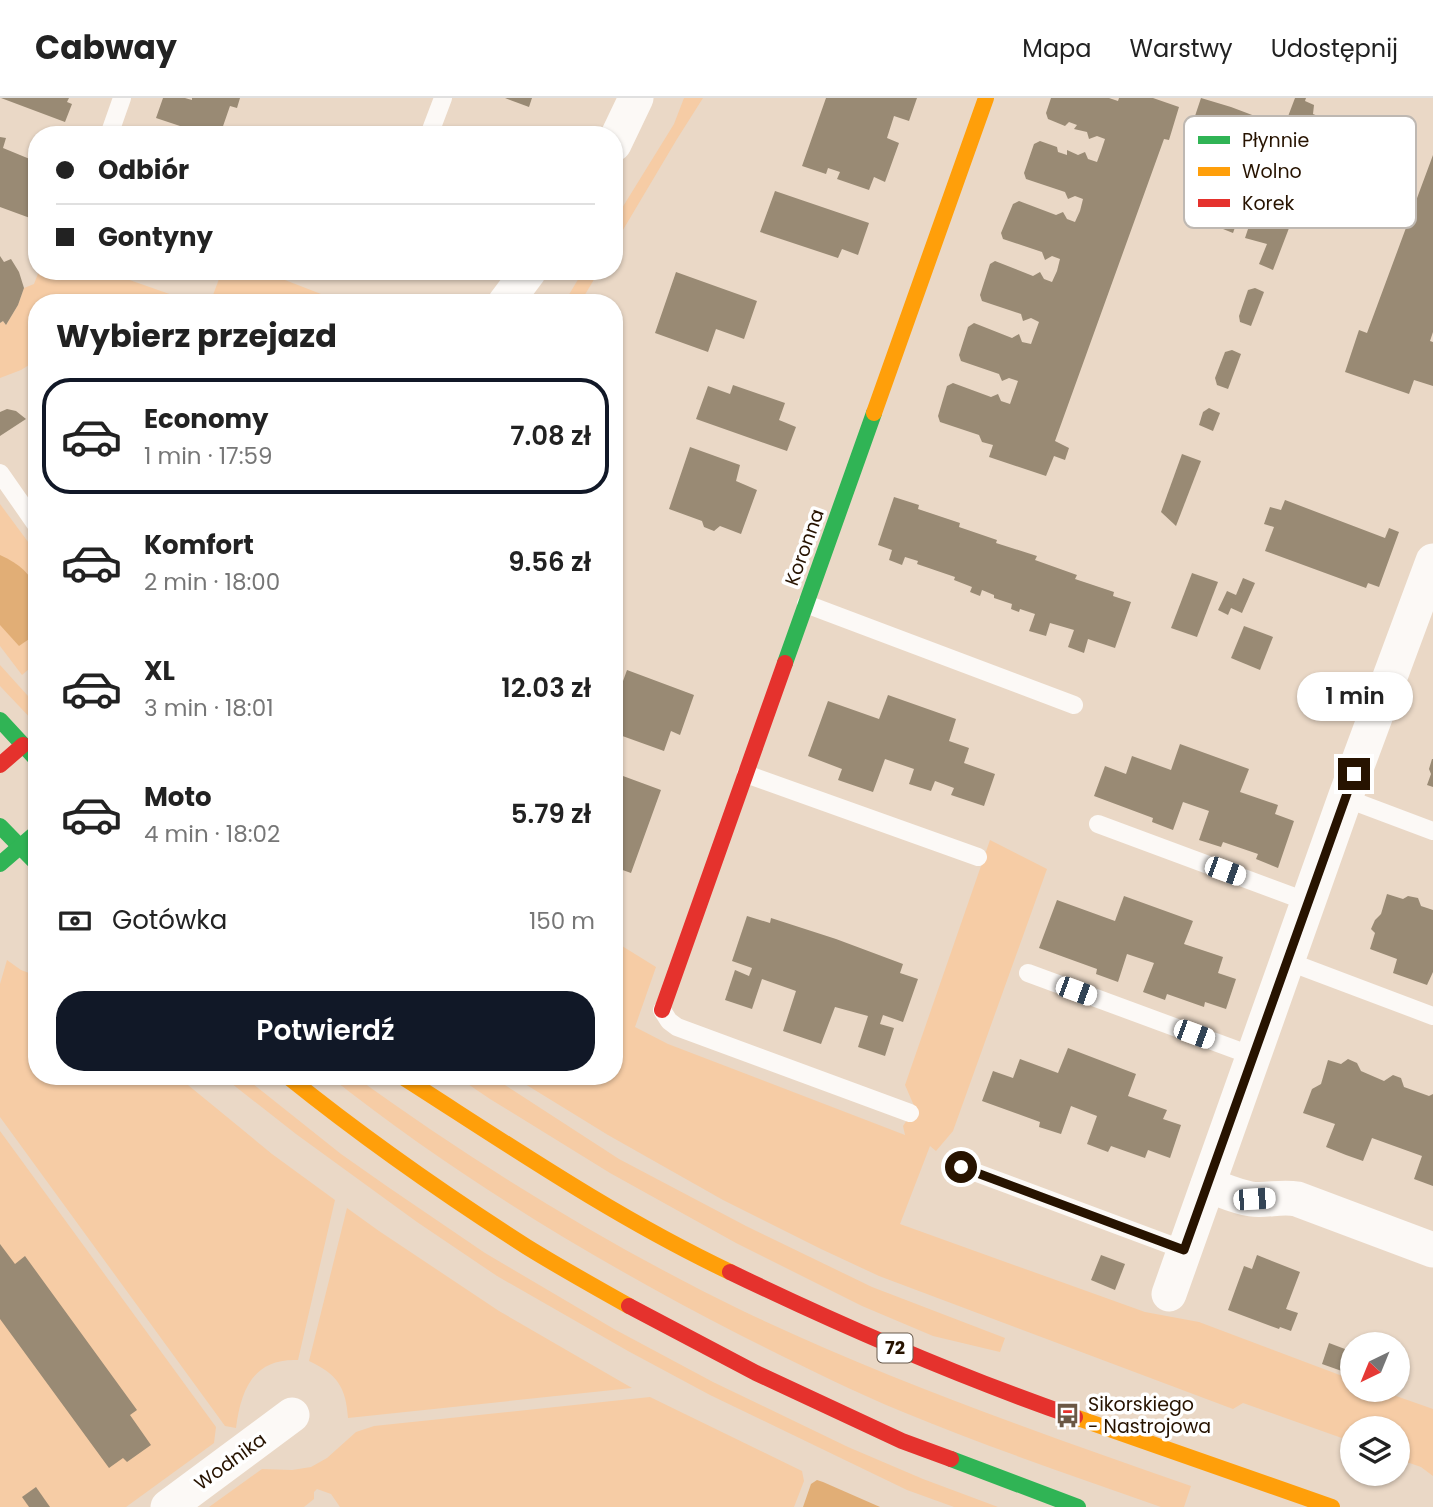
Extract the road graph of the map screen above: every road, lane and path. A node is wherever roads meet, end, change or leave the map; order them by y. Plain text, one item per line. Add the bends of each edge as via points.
1 (122, 98) edge
2 (443, 98) edge
3 (636, 98) edge
4 (986, 98) edge
5 (112, 126) edge
6 (432, 126) edge
7 (623, 126) edge
8 (0, 474) edge
9 (28, 513) edge
10 (1433, 561) edge
11 (806, 604) junction
12 (1074, 705) dead end
13 (0, 720) edge
14 (23, 746) junction
15 (28, 751) edge
16 (0, 765) edge
17 (746, 774) junction
18 (1345, 799) junction
19 (1098, 824) dead end
20 (0, 827) edge
21 (1433, 831) edge
22 (28, 840) edge
23 (20, 848) junction
24 (28, 856) edge
25 (978, 857) dead end
26 (0, 864) edge
27 (1308, 902) junction
28 (1287, 961) junction
29 (1028, 973) dead end
30 (662, 1010) joint
31 (1433, 1016) edge
32 (1253, 1056) junction
33 (298, 1085) edge
34 (415, 1085) edge
35 (911, 1113) dead end
36 (961, 1167) dead end
37 (1208, 1185) junction
38 (1184, 1250) junction
39 (1433, 1250) edge
40 (1169, 1294) dead end
41 (292, 1415) dead end
42 (1312, 1504) edge
43 (168, 1507) edge
44 (1078, 1507) edge
45 (1332, 1507) edge

1 - 5 lane
2 - 6 lane
3 - 7 street
4 - 11 main road, Koronna
8 - 9 lane
10 - 18 street
11 - 12 lane
11 - 17 main road, Koronna
13 - 14 main road
14 - 15 main road
14 - 16 main road
17 - 25 lane
17 - 30 main road, Koronna
18 - 21 lane
18 - 27 street
19 - 27 lane
20 - 23 main road
22 - 23 main road
23 - 24 main road
23 - 26 main road
27 - 28 street
28 - 31 lane
28 - 32 street
29 - 32 lane
30 - 35 lane via 677,1027
32 - 37 street
33 - 44 main road via 422,1178 641,1313 755,1373 902,1441
34 - 42 main road, 72 via 593,1199 685,1251 823,1317 947,1370
36 - 38 lane
37 - 38 street
37 - 39 street via 1243,1198 1297,1199
38 - 40 street
41 - 43 street, Wodnika
42 - 45 main road, 72

